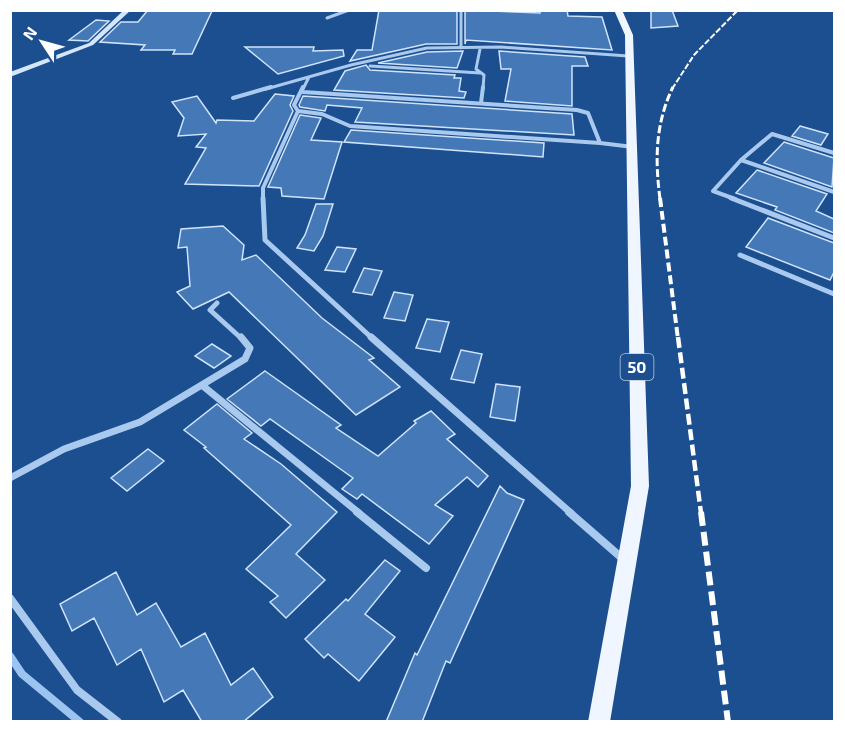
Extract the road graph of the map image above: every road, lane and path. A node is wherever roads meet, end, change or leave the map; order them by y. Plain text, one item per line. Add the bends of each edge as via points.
1 (349, 10) edge
2 (461, 10) edge
3 (618, 10) edge
4 (124, 11) edge
5 (327, 18) dead end
6 (461, 48) junction
7 (480, 49) junction
8 (628, 56) junction
9 (369, 65) junction
10 (480, 73) junction
11 (10, 75) edge
12 (309, 77) junction
13 (303, 92) junction
14 (233, 98) dead end
15 (481, 103) junction
16 (298, 111) junction
17 (600, 143) junction
18 (633, 147) junction
19 (834, 153) edge
20 (741, 160) junction
21 (834, 192) edge
22 (834, 238) edge
23 (740, 255) dead end
24 (834, 294) edge
25 (217, 303) dead end
26 (203, 386) junction
27 (10, 477) edge
28 (626, 561) junction
29 (426, 568) dead end
30 (10, 598) edge
31 (117, 722) edge
32 (599, 722) edge

1 - 5 street
2 - 6 street
3 - 8 main road, 50 via 629,35
4 - 11 street via 91,44
6 - 7 street
6 - 9 street via 426,48 387,56
7 - 8 street
7 - 10 street via 476,69
8 - 18 main road, 50
9 - 10 street
9 - 12 street via 351,65
10 - 15 street via 484,75
12 - 13 street
12 - 14 street
13 - 15 street
13 - 16 street via 294,105
15 - 17 street via 588,113
16 - 17 street via 322,114 350,126
16 - 28 street via 263,188 265,240
17 - 18 street
18 - 28 main road, 50 via 640,486
19 - 20 street via 772,134
20 - 21 street
20 - 22 street via 713,191
23 - 24 street
25 - 26 street via 210,310 250,348 245,359
26 - 27 street via 140,422 64,449
26 - 29 street
28 - 32 main road, 50
30 - 31 street via 77,690

